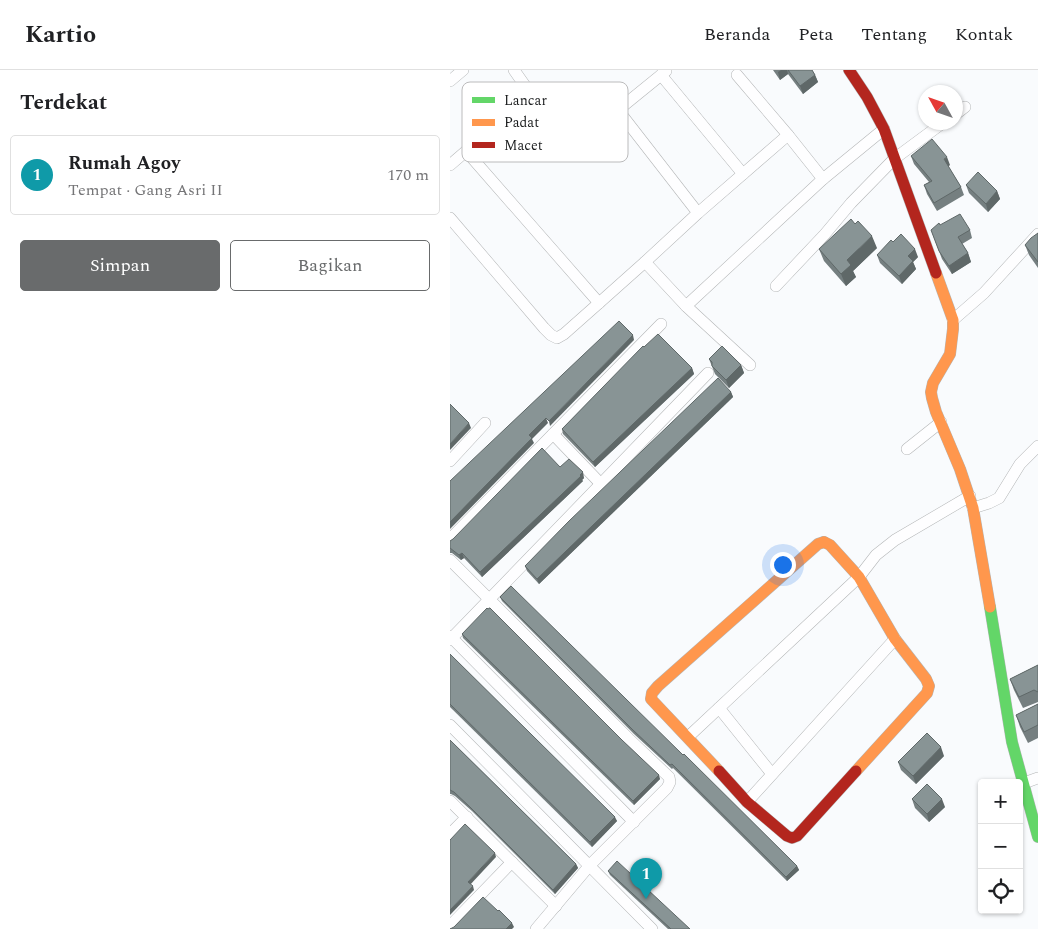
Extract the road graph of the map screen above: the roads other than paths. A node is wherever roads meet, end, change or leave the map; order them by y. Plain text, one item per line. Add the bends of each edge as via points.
1 (463, 70) edge
2 (514, 70) edge
3 (664, 72) edge
4 (854, 72) edge
5 (737, 75) dead end
6 (450, 81) edge
7 (522, 82) edge
8 (628, 102) edge
9 (628, 123) edge
10 (884, 129) junction
11 (933, 130) edge
12 (788, 135) junction
13 (462, 154) edge
14 (894, 159) junction
15 (476, 162) edge
16 (450, 165) edge
17 (743, 174) junction
18 (823, 179) junction
19 (698, 213) junction
20 (450, 218) edge
21 (1038, 234) edge
22 (645, 262) junction
23 (776, 286) dead end
24 (599, 304) junction
25 (686, 306) junction
26 (953, 320) junction
27 (660, 324) dead end
28 (750, 365) dead end
29 (708, 373) dead end
30 (941, 422) junction
31 (485, 423) dead end
32 (552, 434) junction
33 (1038, 446) edge
34 (907, 449) dead end
35 (450, 461) edge
36 (600, 483) junction
37 (970, 496) junction
38 (973, 508) junction
39 (450, 539) edge
40 (450, 560) edge
41 (859, 577) junction
42 (490, 599) junction
43 (451, 638) edge
44 (895, 639) junction
45 (719, 708) junction
46 (450, 724) edge
47 (688, 737) junction
48 (772, 774) junction
49 (1038, 778) edge
50 (1024, 783) junction
51 (450, 801) edge
52 (747, 802) junction
53 (467, 817) junction
54 (634, 822) junction
55 (450, 834) edge
56 (1038, 837) edge
57 (512, 862) junction
58 (590, 865) junction
59 (556, 906) junction
60 (450, 926) edge
61 (536, 929) edge
62 (652, 929) edge

1 - 6 street
2 - 7 street
3 - 8 street
3 - 17 street
4 - 10 street
5 - 12 street
9 - 19 street
10 - 14 street
10 - 18 street
11 - 14 street
12 - 17 street
12 - 18 street
13 - 16 street
14 - 23 street
14 - 26 street
15 - 24 street
17 - 19 street
18 - 25 street
19 - 22 street
20 - 24 street via 551,335 557,338 564,334
21 - 26 street via 984,293
22 - 24 street
22 - 25 street
25 - 28 street
26 - 30 street via 950,351 931,390
27 - 32 street
29 - 36 street
30 - 34 street
30 - 37 street
31 - 35 street
32 - 36 street
32 - 39 street
33 - 38 street via 1020,464 999,498
36 - 42 street
37 - 38 street
37 - 41 street via 895,540 876,555
38 - 50 street via 1013,722 1012,742
40 - 42 street
41 - 44 street
41 - 45 street
41 - 47 street via 830,545 820,542 658,686 651,694 651,700
42 - 43 street
42 - 54 street via 669,777 667,788
43 - 54 street
44 - 48 street
44 - 52 street via 928,682 927,693 795,837 787,836
45 - 47 street
45 - 48 street
46 - 58 street
47 - 52 street
48 - 52 street
49 - 50 street
50 - 56 street
51 - 53 street
53 - 55 street
53 - 57 street
54 - 58 street
57 - 59 street
57 - 60 street
58 - 59 street
58 - 62 street
59 - 61 street

